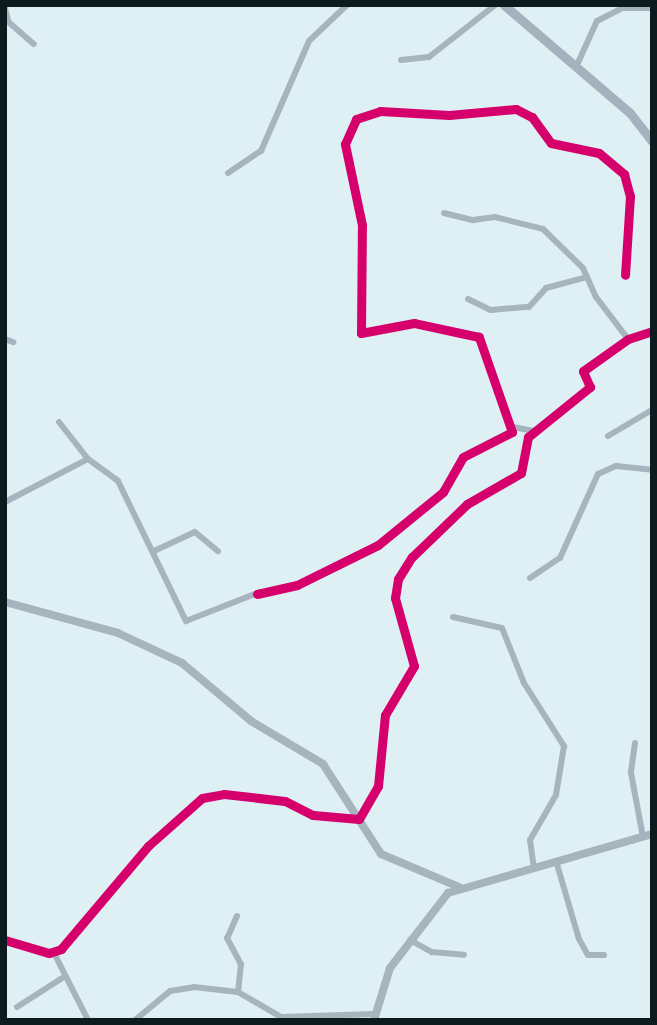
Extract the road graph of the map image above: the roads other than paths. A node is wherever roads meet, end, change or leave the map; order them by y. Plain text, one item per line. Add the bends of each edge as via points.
1 (347, 5) edge
2 (495, 5) edge
3 (504, 5) edge
4 (626, 6) edge
5 (5, 8) edge
6 (652, 8) edge
7 (7, 20) edge
8 (34, 44) dead end
9 (401, 60) dead end
10 (577, 65) junction
11 (652, 141) edge
12 (228, 173) dead end
13 (444, 213) dead end
14 (625, 275) dead end
15 (587, 278) junction
16 (468, 299) dead end
17 (652, 331) edge
18 (628, 338) junction
19 (652, 410) edge
20 (59, 422) dead end
21 (513, 427) junction
22 (534, 431) junction
23 (608, 436) dead end
24 (88, 459) junction
25 (652, 470) edge
26 (5, 502) edge
27 (154, 551) junction
28 (218, 551) dead end
29 (530, 578) dead end
30 (269, 589) dead end
31 (257, 594) junction
32 (5, 602) edge
33 (453, 617) dead end
34 (635, 743) dead end
35 (359, 819) junction
36 (647, 835) edge
37 (556, 861) junction
38 (534, 867) junction
39 (458, 887) junction
40 (237, 916) dead end
41 (5, 940) edge
42 (410, 940) junction
43 (54, 953) junction
44 (464, 955) dead end
45 (604, 956) dead end
46 (64, 977) junction
47 (238, 992) junction
48 (17, 1007) dead end
49 (374, 1017) edge
50 (88, 1020) edge
51 (135, 1020) edge

1 - 12 street via 309,41 261,151
2 - 9 street via 429,57
3 - 10 main road
4 - 6 street
4 - 10 street via 597,21
5 - 7 street
7 - 8 street
10 - 11 main road via 631,113
13 - 15 street via 538,226
14 - 21 street via 626,181 599,153 551,143 532,117 516,109 449,115 380,111 356,119 345,144 362,225 361,333 414,323 479,337
15 - 16 street via 546,288 529,307 491,310
15 - 18 street
17 - 18 street
18 - 22 street via 583,371 590,387
19 - 23 street
20 - 24 street
21 - 22 street
21 - 31 street via 508,435 463,457 443,492 379,545 297,585
22 - 35 street via 521,473 467,504 412,557 398,579 395,598 414,666 385,715 378,786
24 - 26 street
24 - 27 street via 118,481
25 - 29 street via 616,466 598,474 560,558
27 - 28 street via 195,532
27 - 31 street via 186,621
30 - 31 street
32 - 35 street via 118,633 183,663 251,721 323,764
33 - 38 street via 502,628 524,683 564,746 556,795 530,840
34 - 36 street via 631,773
35 - 39 street via 382,854
35 - 43 street via 313,815 285,801 223,794 202,798 148,846 70,941
36 - 37 street
37 - 38 street
37 - 45 street via 579,939 588,955
38 - 39 street
39 - 42 street via 440,901
40 - 47 street via 227,937 241,964
41 - 43 street
42 - 44 street via 432,952
42 - 49 street via 382,982
43 - 46 street
46 - 48 street
46 - 50 street
47 - 49 street via 281,1017
47 - 51 street via 181,988

